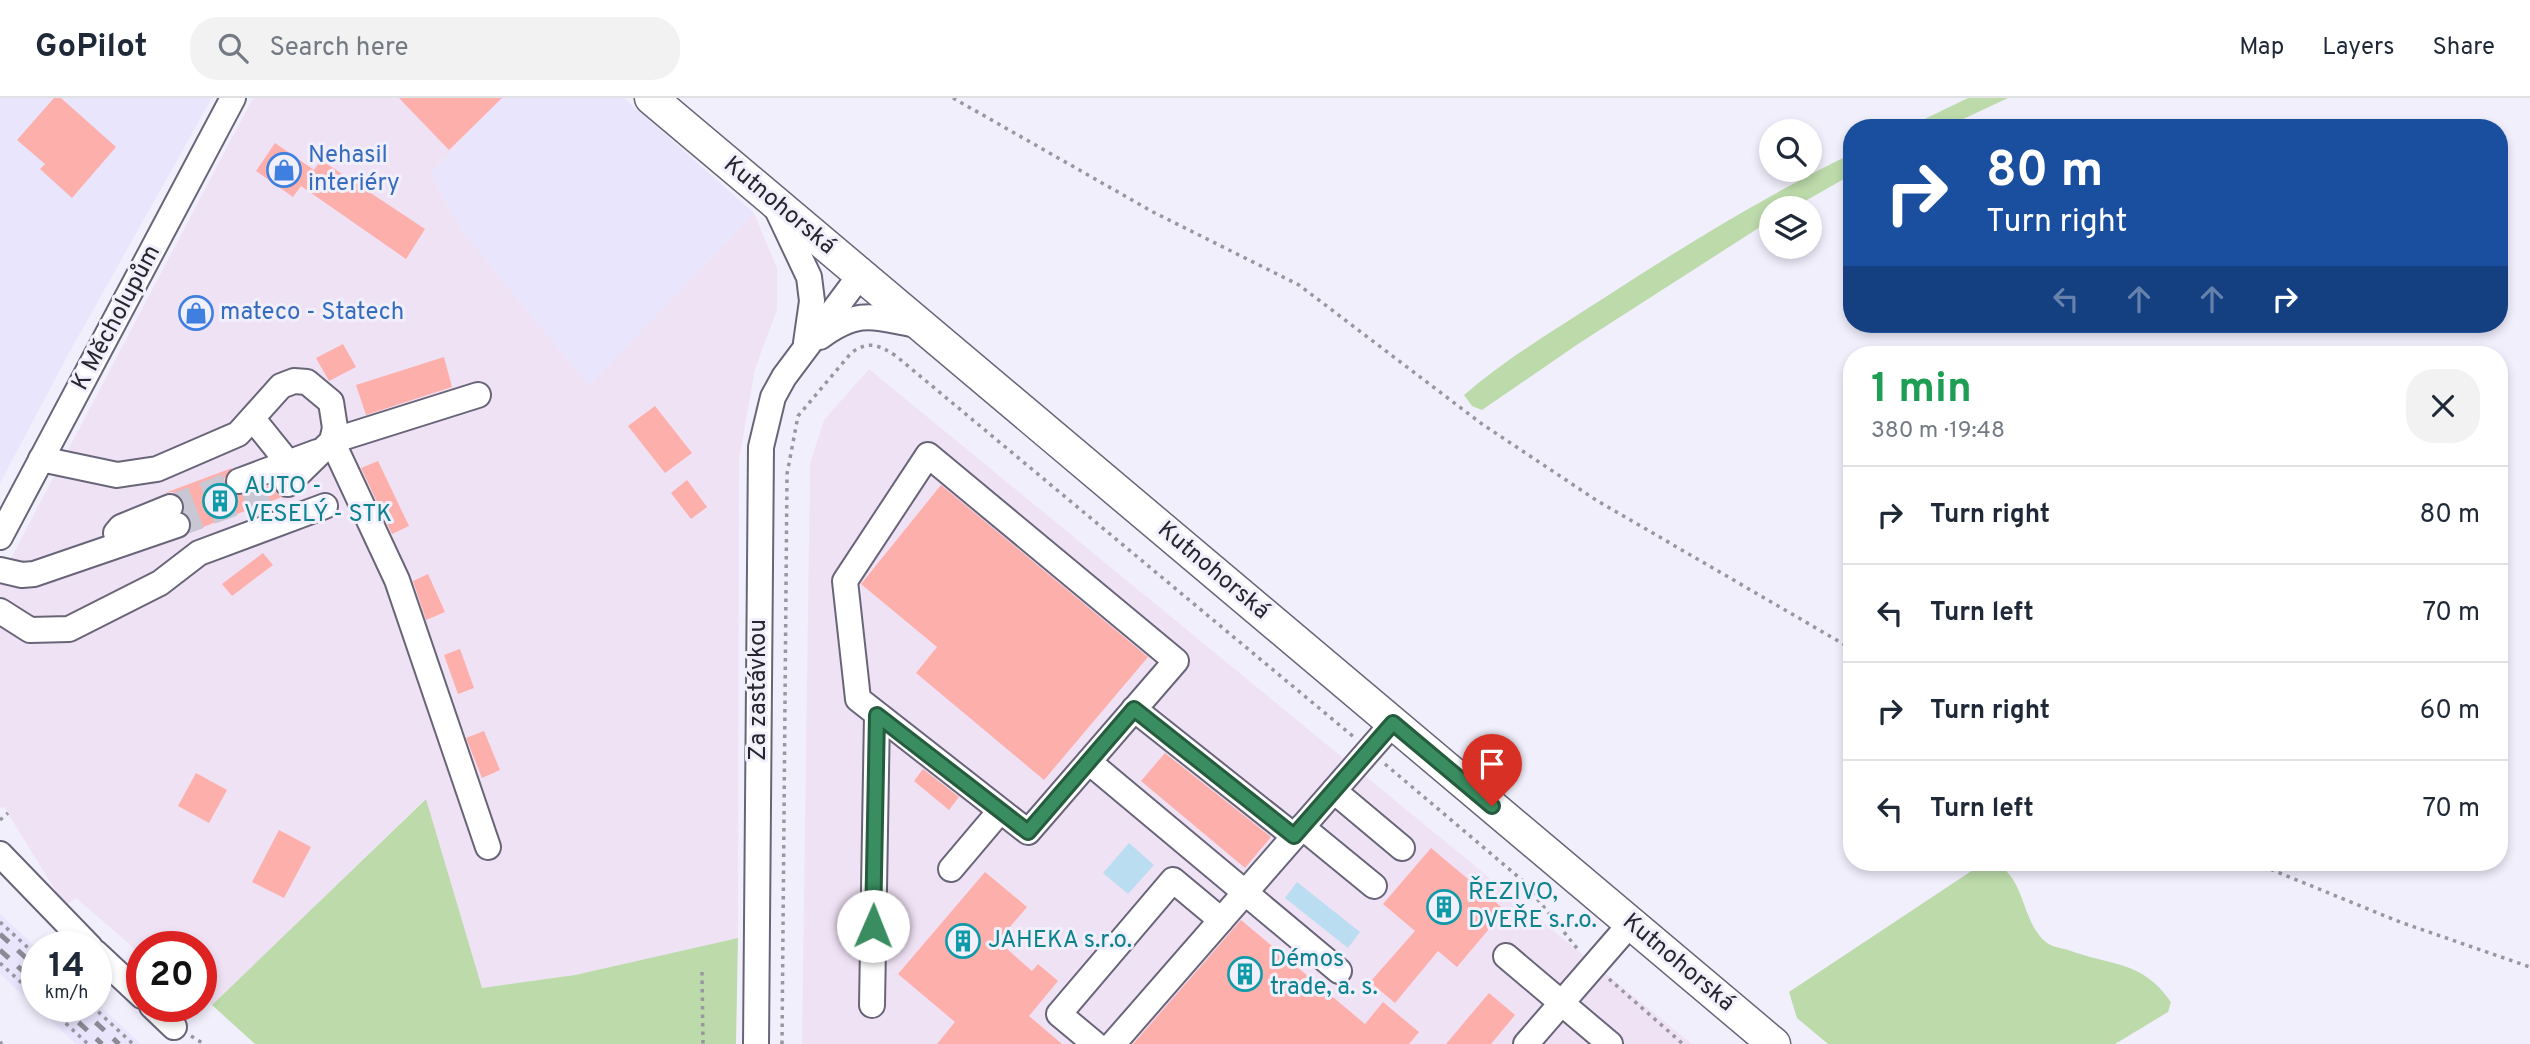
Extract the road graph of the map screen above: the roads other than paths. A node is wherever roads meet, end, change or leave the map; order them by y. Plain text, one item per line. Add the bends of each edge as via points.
1 (233, 98) edge
2 (651, 98) edge
3 (774, 201) junction
4 (861, 274) junction
5 (922, 326) junction
6 (805, 348) junction
7 (478, 394) dead end
8 (253, 419) junction
9 (328, 446) junction
10 (282, 455) dead end
11 (41, 460) junction
12 (239, 481) tunnel mouth
13 (288, 484) tunnel mouth
14 (325, 506) dead end
15 (173, 516) tunnel mouth
16 (0, 537) edge
17 (0, 570) edge
18 (0, 611) edge
19 (1134, 709) junction
20 (877, 715) junction
21 (1393, 723) junction
22 (1089, 762) junction
23 (1334, 791) junction
24 (1000, 811) junction
25 (1298, 832) junction
26 (488, 847) dead end
27 (1402, 848) dead end
28 (0, 854) edge
29 (951, 869) dead end
30 (1374, 886) dead end
31 (1245, 893) junction
32 (1221, 920) junction
33 (1631, 923) junction
34 (75, 931) edge
35 (1506, 956) dead end
36 (112, 968) edge
37 (1339, 971) dead end
38 (126, 981) edge
39 (1561, 1003) junction
40 (872, 1005) dead end
41 (169, 1022) edge
42 (174, 1027) dead end
43 (756, 1044) edge
44 (1095, 1044) edge
45 (1113, 1044) edge
46 (1526, 1044) edge
47 (1609, 1044) edge
48 (1774, 1044) edge

1 - 11 street, K Měcholupům
2 - 3 main road, Kutnohorská
3 - 4 main road, Kutnohorská
3 - 6 street, Za zastávkou via 809,277
4 - 5 main road, Kutnohorská
4 - 6 street, Za zastávkou
5 - 6 street, Za zastávkou via 867,316 843,320
5 - 21 main road, Kutnohorská
6 - 43 street, Za zastávkou via 773,397 761,447
7 - 9 street
8 - 9 street via 281,386 307,382 331,402 335,416
8 - 10 street
8 - 11 street via 224,442 136,474 117,475
9 - 12 street
9 - 13 street
9 - 26 street via 397,580
11 - 16 street, K Měcholupům
14 - 18 street via 199,553 160,583 69,629 30,630
15 - 17 street via 34,573
19 - 20 street via 1176,661 928,456 845,581 858,699
19 - 22 street
19 - 25 street
20 - 24 street
20 - 40 street
21 - 23 street
21 - 33 main road, Kutnohorská
22 - 24 street via 1028,832
22 - 31 street
23 - 25 street
23 - 27 street
24 - 29 street
25 - 30 street
25 - 31 street
28 - 34 street
31 - 32 street
31 - 37 street
32 - 44 street via 1173,880 1059,1013
32 - 45 street
33 - 39 street
33 - 48 main road, Kutnohorská
35 - 39 street
36 - 38 street
39 - 46 street
39 - 47 street
41 - 42 street

